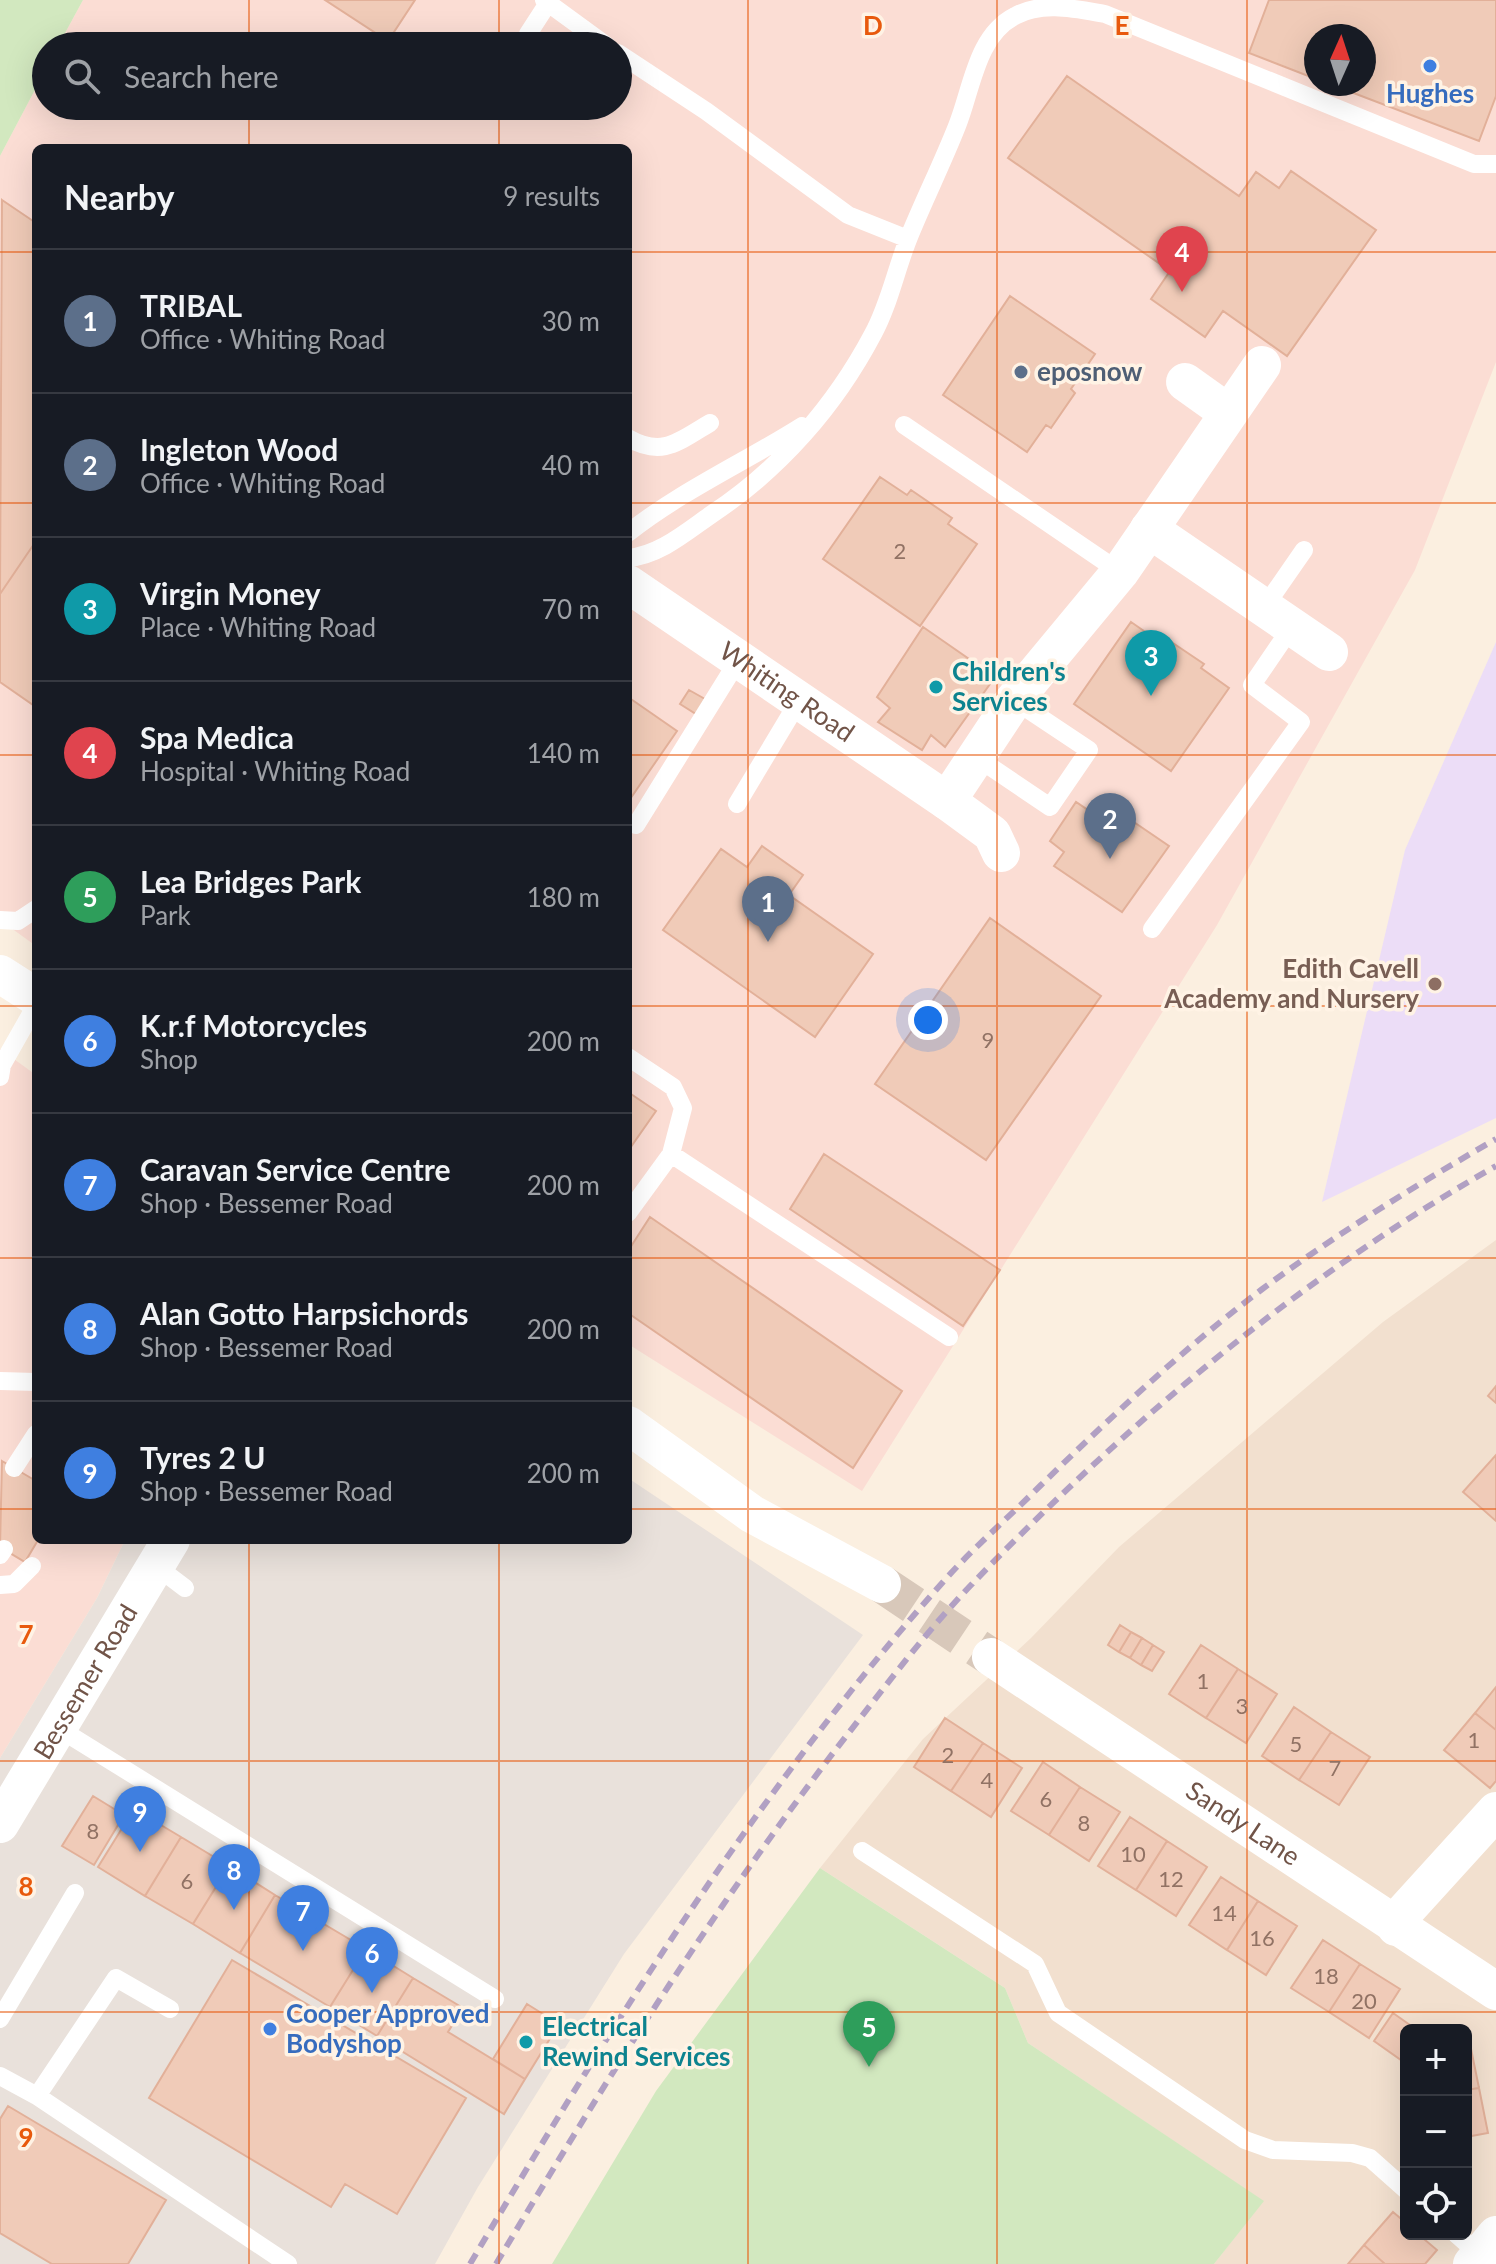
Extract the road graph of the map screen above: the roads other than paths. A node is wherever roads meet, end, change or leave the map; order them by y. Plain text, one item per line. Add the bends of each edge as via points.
1 (546, 2) edge
2 (1043, 4) edge
3 (529, 32) edge
4 (588, 32) edge
5 (632, 62) edge
6 (1496, 164) edge
7 (908, 239) junction
8 (1262, 365) dead end
9 (1185, 382) dead end
10 (1227, 412) junction
11 (818, 417) junction
12 (710, 423) dead end
13 (904, 425) dead end
14 (632, 440) edge
15 (1149, 529) junction
16 (632, 530) edge
17 (1304, 550) dead end
18 (632, 558) edge
19 (1120, 572) junction
20 (632, 587) edge
21 (1277, 618) junction
22 (1329, 652) dead end
23 (739, 659) junction
24 (800, 699) junction
25 (1014, 700) junction
26 (976, 757) junction
27 (947, 801) junction
28 (737, 804) dead end
29 (636, 825) dead end
30 (996, 864) dead end
31 (32, 912) edge
32 (0, 920) edge
33 (1152, 929) dead end
34 (0, 974) edge
35 (32, 994) edge
36 (32, 1012) edge
37 (632, 1060) edge
38 (0, 1077) edge
39 (671, 1154) junction
40 (632, 1208) edge
41 (949, 1337) dead end
42 (0, 1381) edge
43 (32, 1382) edge
44 (632, 1428) edge
45 (32, 1440) edge
46 (14, 1468) dead end
47 (171, 1565) edge
48 (32, 1566) dead end
49 (882, 1584) tunnel mouth
50 (0, 1585) edge
51 (991, 1657) tunnel mouth
52 (58, 1728) junction
53 (1496, 1811) edge
54 (0, 1824) edge
55 (862, 1851) dead end
56 (75, 1893) dead end
57 (1396, 1927) junction
58 (1496, 1991) edge
59 (495, 1999) dead end
60 (170, 2009) dead end
61 (0, 2019) edge
62 (0, 2076) edge
63 (37, 2096) junction
64 (1400, 2185) edge
65 (288, 2264) edge

1 - 3 lane
1 - 4 lane
2 - 6 lane via 1105,14 1474,164
2 - 7 lane via 1015,16 992,35
5 - 7 lane via 848,215
7 - 11 lane via 874,333
8 - 10 street
9 - 10 street
10 - 15 street
11 - 16 lane via 661,506
11 - 18 lane via 741,495 649,556
12 - 14 lane via 666,449
13 - 19 lane
15 - 19 street
15 - 21 street
17 - 21 lane
19 - 25 street
20 - 23 street, Whiting Road
21 - 22 street
21 - 33 lane via 1252,685 1301,722
23 - 24 street, Whiting Road
23 - 29 lane
24 - 27 street, Whiting Road
24 - 28 lane
25 - 26 street
25 - 26 lane via 1089,750 1050,807
26 - 27 street
27 - 30 street, Whiting Road via 992,834
31 - 32 lane via 18,921
34 - 35 street
36 - 38 lane
37 - 39 lane via 673,1087 683,1108
39 - 40 lane
39 - 41 lane
42 - 43 lane
44 - 49 street via 752,1514
45 - 46 lane
47 - 52 street, Bessemer Road
48 - 50 lane via 14,1584
51 - 57 street, Sandy Lane
52 - 54 street, Bessemer Road
52 - 59 lane
53 - 57 street
55 - 64 lane via 1035,1964 1058,2013 1245,2140 1273,2150 1370,2158
56 - 61 lane
57 - 58 street, Sandy Lane
60 - 63 lane via 116,1978
62 - 63 lane
63 - 65 lane

